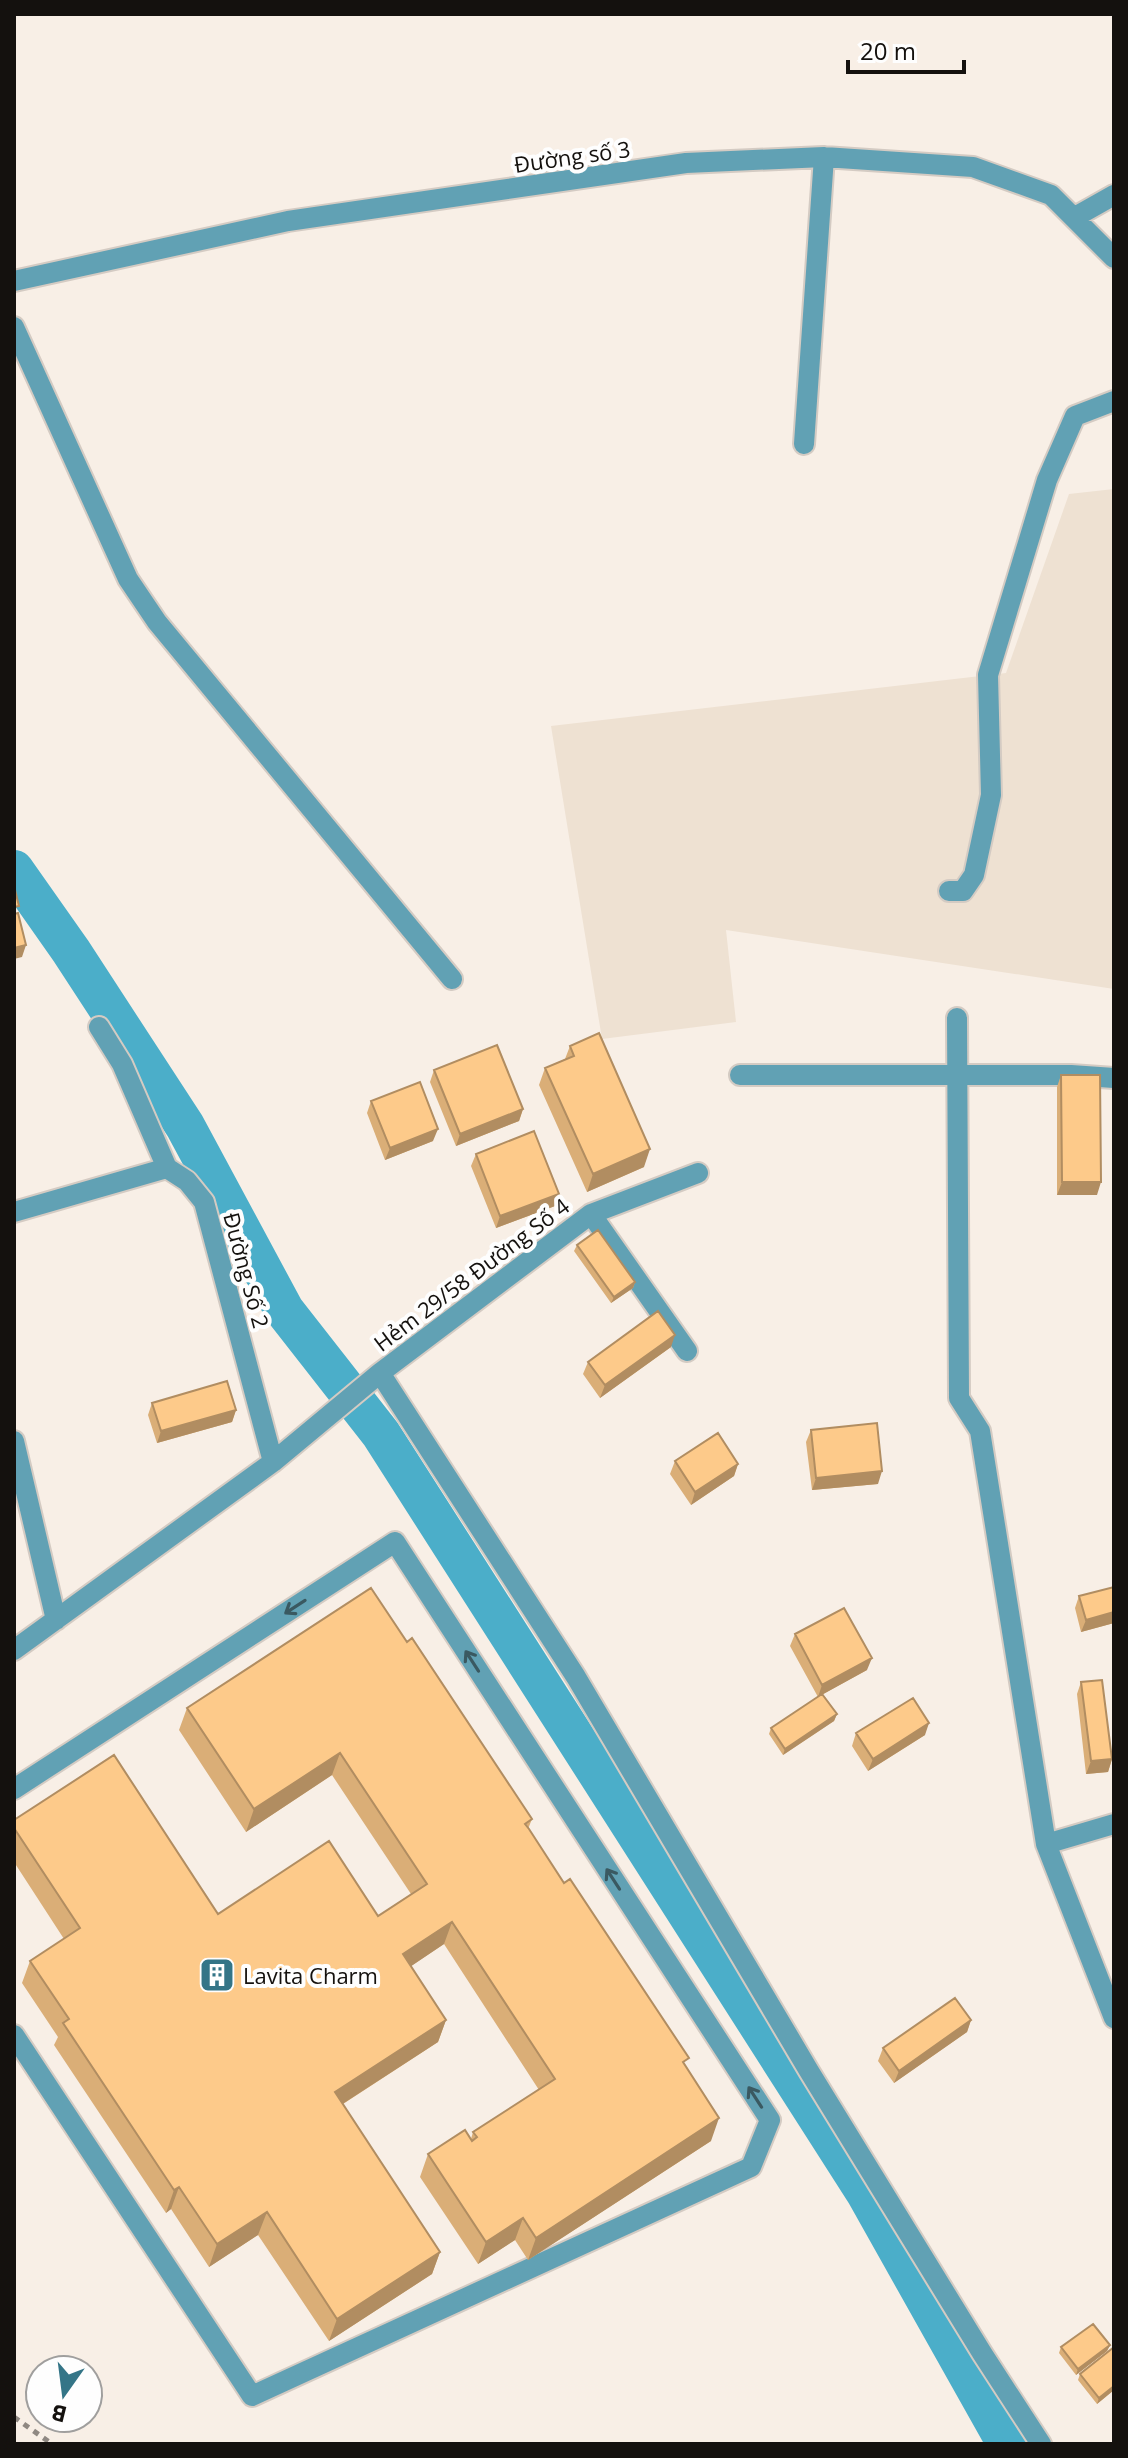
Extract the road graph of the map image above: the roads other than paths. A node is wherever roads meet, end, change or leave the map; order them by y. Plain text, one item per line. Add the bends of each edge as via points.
1 (824, 157) junction
2 (1114, 195) edge
3 (1075, 217) junction
4 (1114, 258) edge
5 (14, 281) edge
6 (14, 327) edge
7 (1114, 401) edge
8 (804, 444) dead end
9 (949, 891) dead end
10 (452, 979) dead end
11 (957, 1018) dead end
12 (99, 1027) dead end
13 (958, 1074) junction
14 (740, 1075) dead end
15 (1114, 1078) edge
16 (167, 1168) junction
17 (698, 1173) dead end
18 (14, 1212) edge
19 (591, 1214) junction
20 (687, 1351) dead end
21 (380, 1373) junction
22 (14, 1441) edge
23 (273, 1462) junction
24 (56, 1620) junction
25 (14, 1650) edge
26 (14, 1789) edge
27 (1114, 1824) edge
28 (1046, 1844) junction
29 (1114, 2018) edge
30 (14, 2035) edge
31 (1041, 2444) edge

1 - 3 street, Đường số 3 via 973,167 1051,195
1 - 5 street, Đường số 3 via 686,163 288,221
1 - 8 street
2 - 3 street
3 - 4 street, Đường số 3
6 - 10 street via 128,579 157,622
7 - 9 street via 1075,416 1047,480 988,675 991,795 974,875 963,891
11 - 13 street
12 - 16 street via 122,1064
13 - 14 street
13 - 15 street
13 - 28 street via 959,1398 980,1431
16 - 18 street
16 - 23 street, Đường Số 2 via 204,1202
17 - 19 street, Hẻm 29/58 Đường Số 4
19 - 20 street, Hẻm 29/58 Đường Số 4
19 - 21 street, Hẻm 29/58 Đường Số 4
21 - 23 street, Hẻm 29/58 Đường Số 4
21 - 31 street via 576,1677 809,2071
22 - 24 street
23 - 24 street, Hẻm 29/58 Đường Số 4
24 - 25 street, Hẻm 29/58 Đường Số 4
30 -> 26 street via 252,2396 751,2167 770,2120 395,1542
27 - 28 street
28 - 29 street

